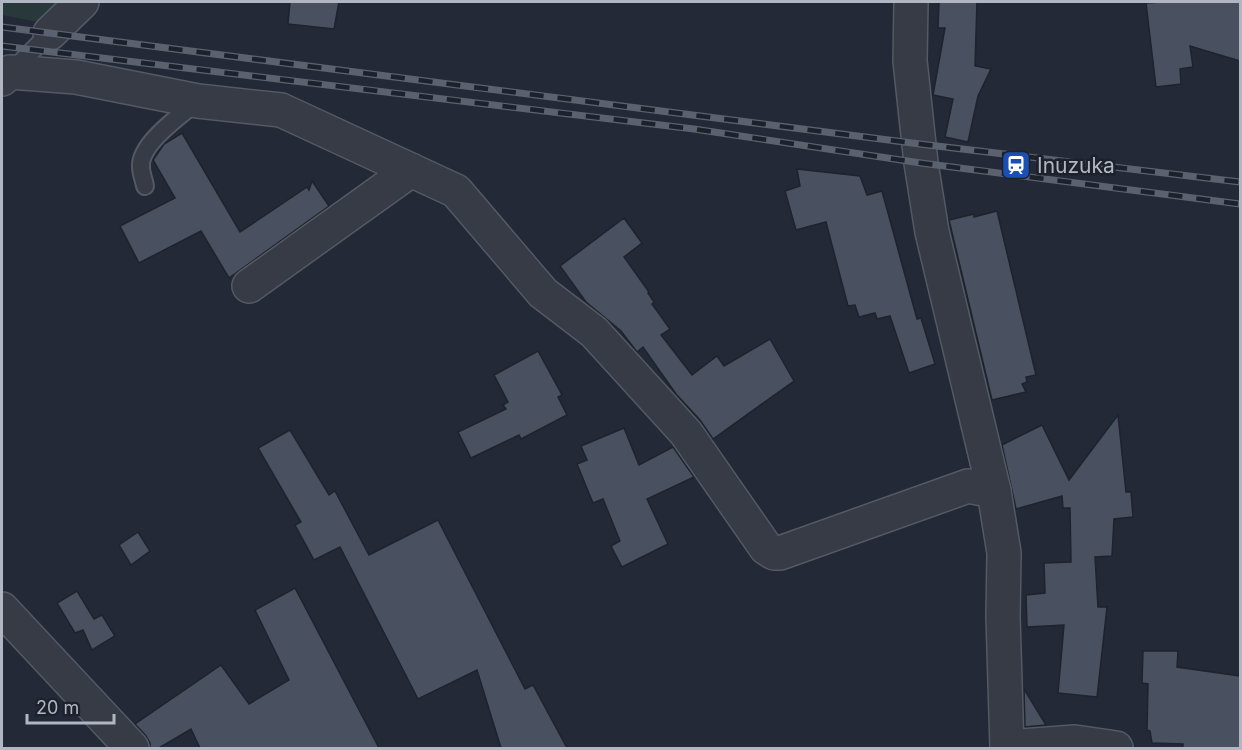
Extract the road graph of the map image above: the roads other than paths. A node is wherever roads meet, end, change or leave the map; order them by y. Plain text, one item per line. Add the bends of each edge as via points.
1 (82, 2) edge
2 (911, 2) edge
3 (50, 33) joint
4 (6, 75) edge
5 (198, 101) junction
6 (411, 170) junction
7 (145, 186) dead end
8 (249, 286) dead end
9 (994, 491) junction
10 (2, 609) edge
11 (132, 748) edge
12 (1007, 748) edge
13 (1116, 748) edge

1 - 3 street
2 - 9 street via 910,61 932,232
3 - 4 lane
4 - 5 street via 76,77
5 - 6 street via 281,110
5 - 7 lane via 158,135 147,150 140,166
6 - 8 street
6 - 9 street via 456,190 543,293 594,332 686,433 766,548 774,553 968,486
9 - 12 street via 1004,553
10 - 11 street
12 - 13 street via 1075,742

